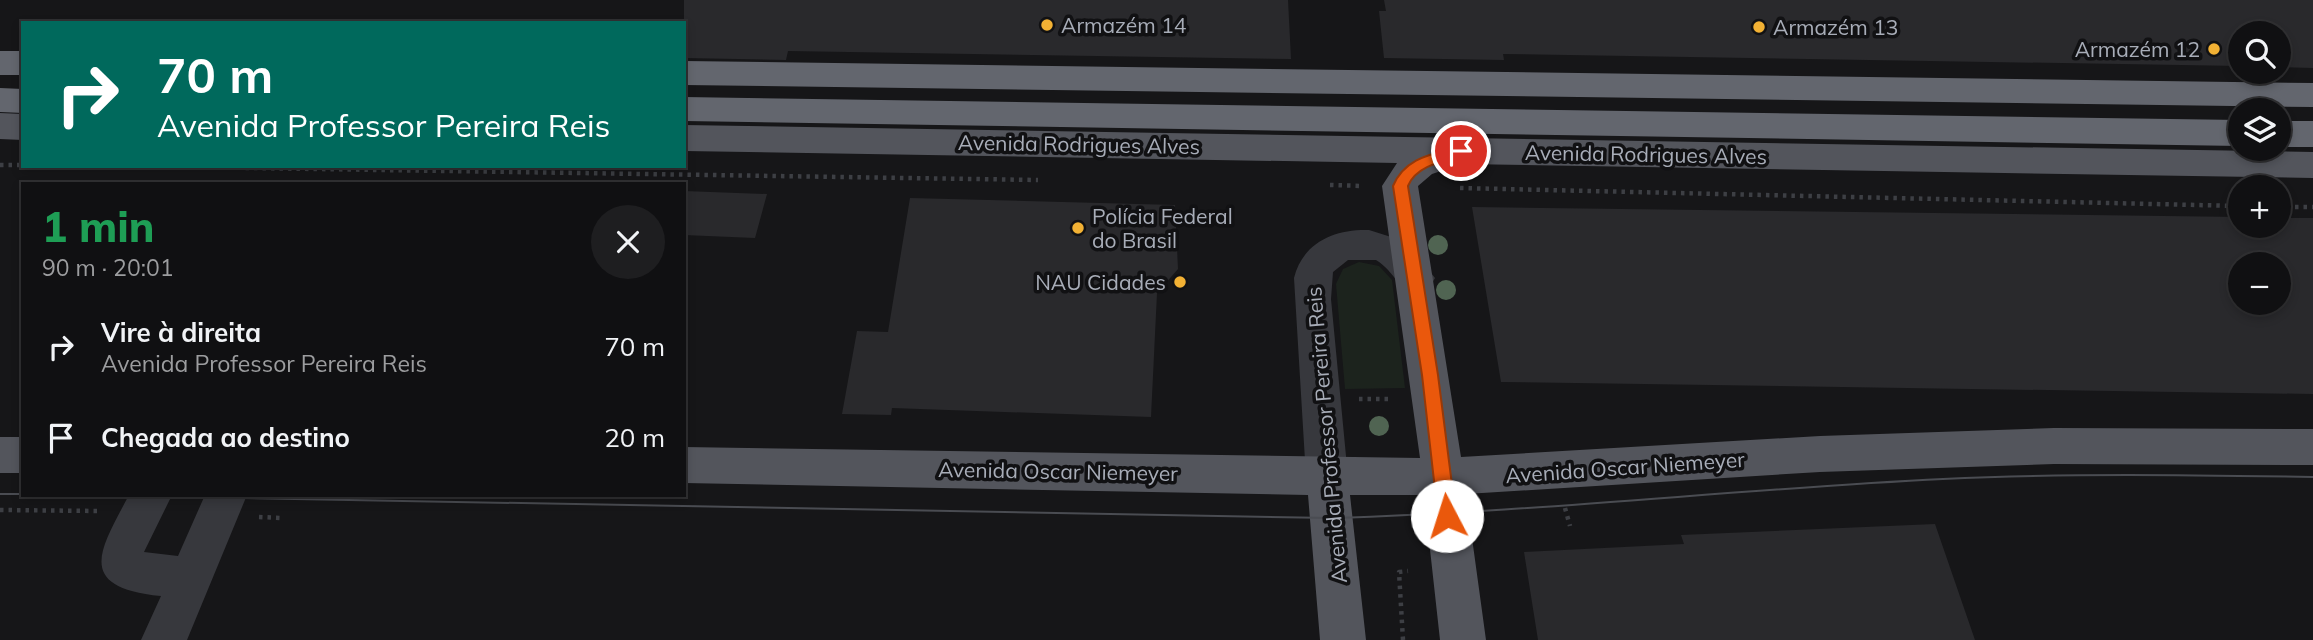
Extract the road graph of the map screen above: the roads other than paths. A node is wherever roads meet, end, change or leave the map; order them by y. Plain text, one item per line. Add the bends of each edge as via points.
1 (0, 63) edge
2 (21, 63) edge
3 (686, 73) edge
4 (2313, 95) edge
5 (0, 100) edge
6 (21, 101) edge
7 (686, 109) edge
8 (0, 127) edge
9 (21, 127) edge
10 (2228, 133) edge
11 (2291, 134) edge
12 (2313, 134) edge
13 (686, 138) edge
14 (1461, 151) junction
15 (2313, 165) edge
16 (1416, 278) junction
17 (2313, 447) edge
18 (0, 455) edge
19 (21, 455) edge
20 (686, 465) edge
21 (1443, 476) junction
22 (1327, 477) junction
23 (150, 497) edge
24 (225, 497) edge
25 (191, 577) junction
26 (164, 640) edge
27 (1343, 640) edge
28 (1464, 640) edge

1 - 2 highway
3 - 4 highway
5 - 6 highway
7 - 10 highway, Avenida Rodrigues Alves
8 - 9 main road
11 - 12 highway
13 - 14 main road, Avenida Rodrigues Alves
14 - 15 main road, Avenida Rodrigues Alves
14 - 16 main road via 1417,165 1400,186
16 - 21 main road
16 - 22 lane, Avenida Professor Pereira Reis via 1390,250 1360,244 1328,254 1314,270 1315,349
17 - 21 main road, Avenida Oscar Niemeyer via 2017,447
18 - 19 main road
20 - 22 main road, Avenida Oscar Niemeyer
21 - 22 main road, Avenida Oscar Niemeyer
21 - 28 main road
22 - 27 main road, Avenida Professor Pereira Reis
23 - 25 lane via 122,551 121,563 149,573
24 - 25 lane
25 - 26 lane

